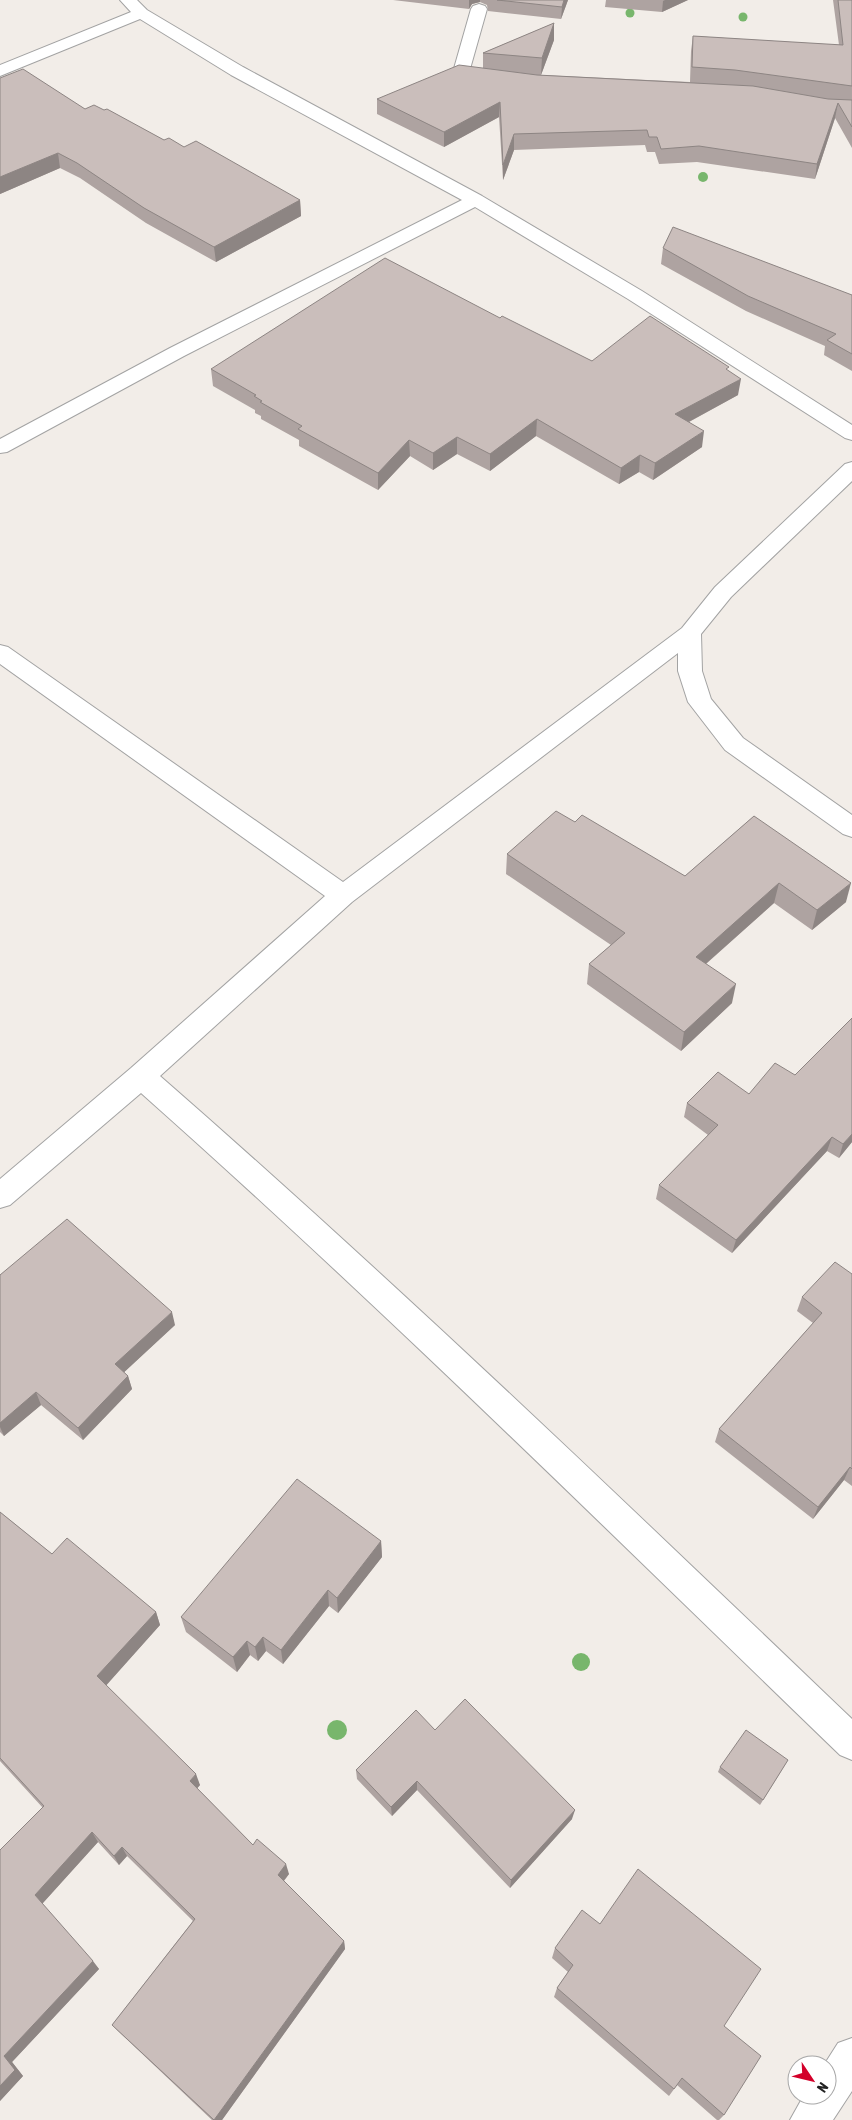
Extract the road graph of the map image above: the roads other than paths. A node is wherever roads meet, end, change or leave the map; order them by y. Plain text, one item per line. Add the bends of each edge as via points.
1 (134, 6) edge
2 (479, 9) dead end
3 (0, 71) edge
4 (506, 81) edge
5 (476, 200) junction
6 (852, 434) edge
7 (0, 447) edge
8 (852, 469) edge
9 (690, 633) junction
10 (0, 653) edge
11 (852, 828) edge
12 (343, 895) junction
13 (141, 1076) junction
14 (0, 1196) edge
15 (852, 1743) edge
16 (852, 2057) edge
17 (837, 2080) edge
18 (820, 2105) edge
19 (810, 2120) edge

1 - 3 street
1 - 5 street via 238,71
2 - 4 street via 461,72
5 - 6 street via 635,295
5 - 7 street via 177,352
8 - 9 street via 723,592
9 - 11 street via 690,671 700,702 734,744
9 - 12 street
10 - 12 street
12 - 13 street
13 - 14 street
13 - 15 street via 397,1305
16 - 17 street
18 - 19 street

